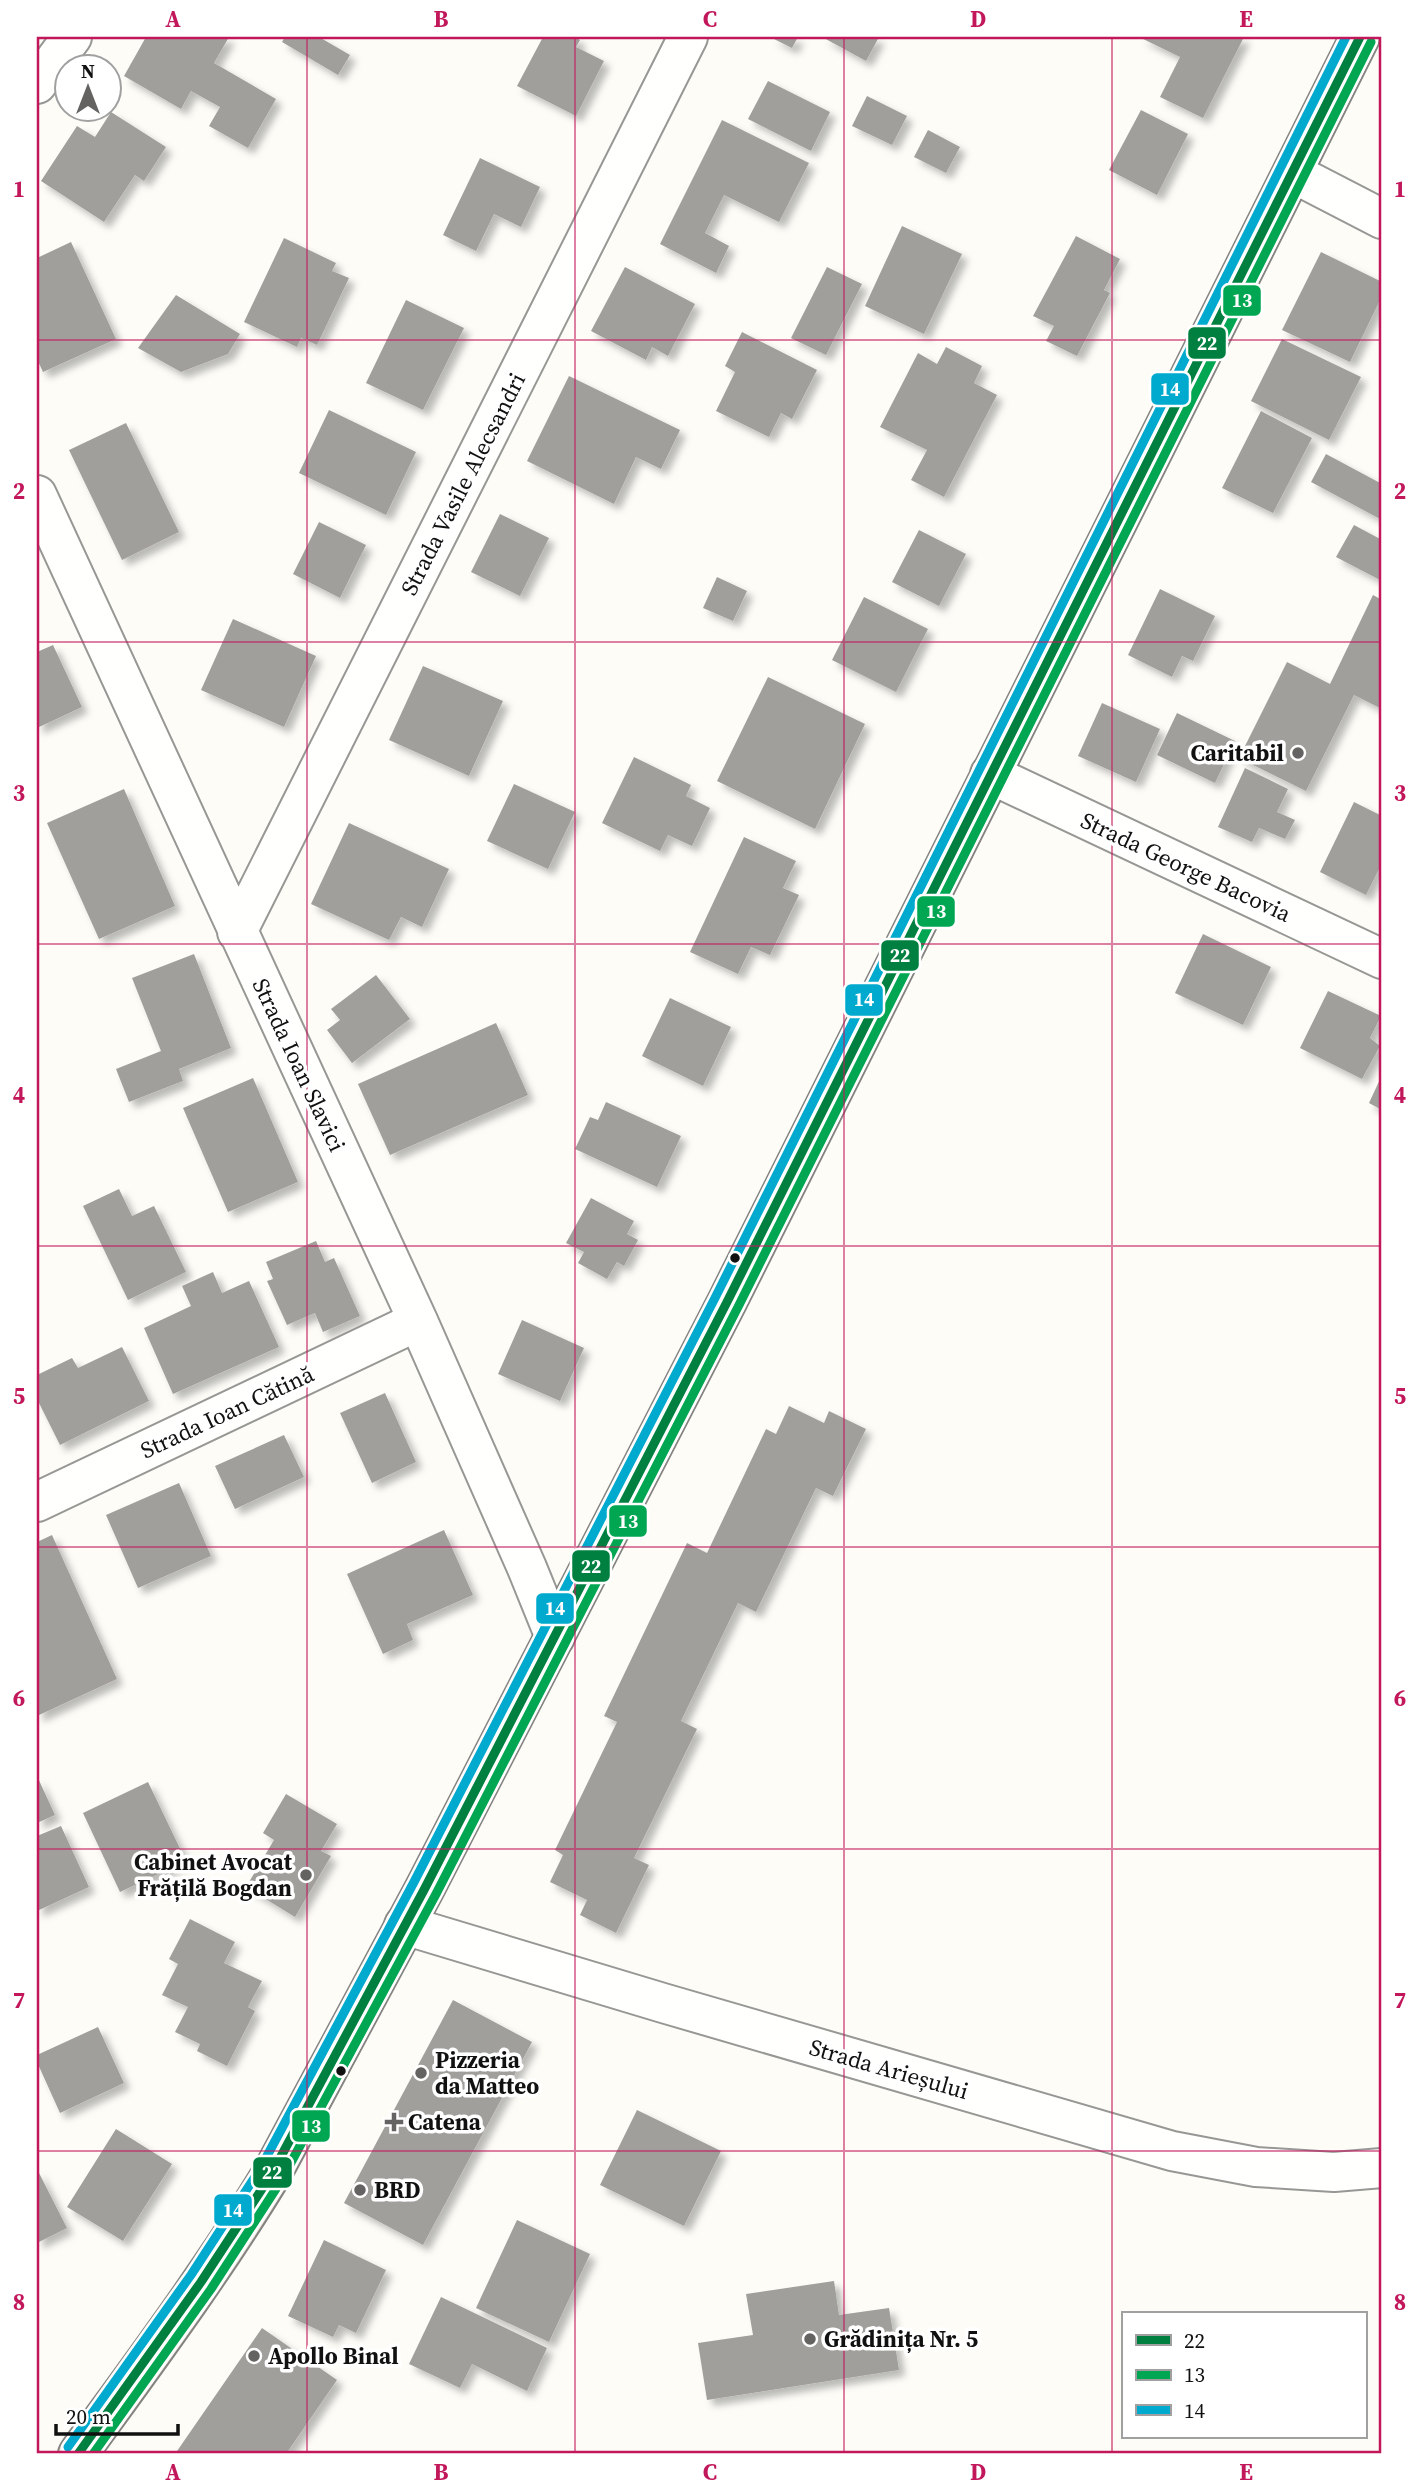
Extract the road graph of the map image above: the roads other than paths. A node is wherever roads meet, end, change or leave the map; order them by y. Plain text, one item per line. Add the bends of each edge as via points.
1 (72, 37) edge
2 (688, 37) edge
3 (1360, 37) edge
4 (37, 84) edge
5 (1293, 173) junction
6 (1382, 219) edge
7 (37, 495) edge
8 (990, 774) junction
9 (237, 932) junction
10 (1382, 959) edge
11 (418, 1321) junction
12 (37, 1502) edge
13 (555, 1637) junction
14 (404, 1925) junction
15 (1382, 2168) edge
16 (78, 2454) edge

1 - 4 street
2 - 9 street, Strada Vasile Alecsandri
3 - 5 main road
5 - 6 street
5 - 8 main road
7 - 9 street, Strada Ioan Slavici
8 - 10 street, Strada George Bacovia
8 - 13 main road
9 - 11 street, Strada Ioan Slavici
11 - 12 street, Strada Ioan Cătină
11 - 13 street, Strada Ioan Slavici
13 - 14 main road
14 - 15 street, Strada Arieșului via 1172,2151 1256,2167 1334,2172
14 - 16 main road via 244,2220

